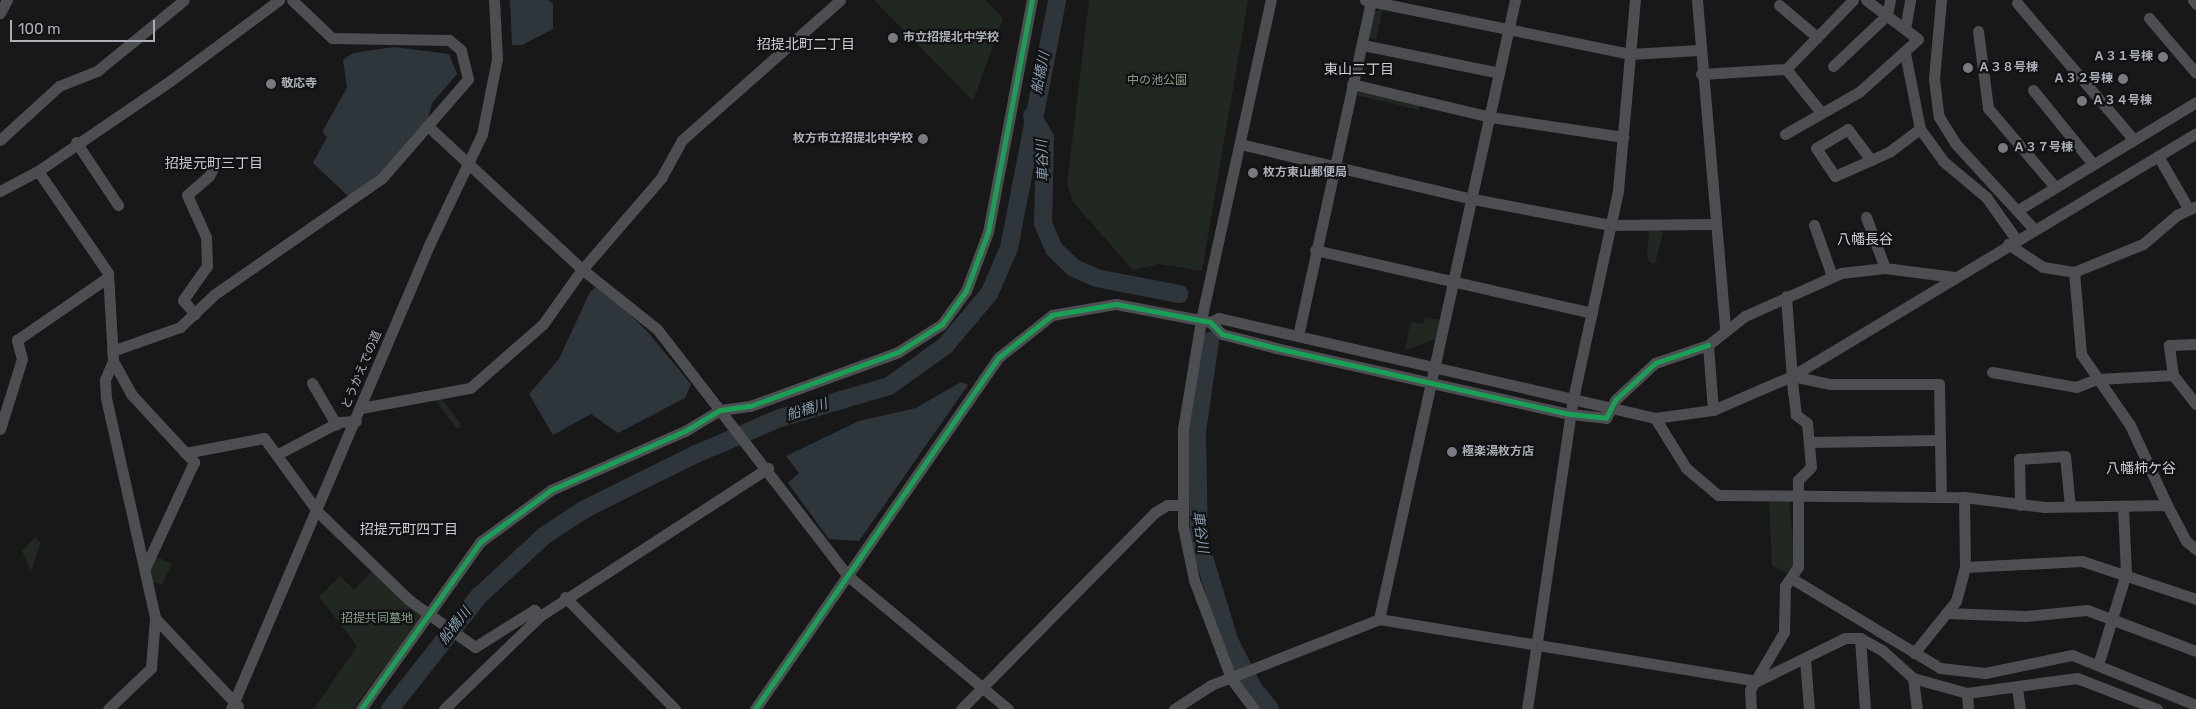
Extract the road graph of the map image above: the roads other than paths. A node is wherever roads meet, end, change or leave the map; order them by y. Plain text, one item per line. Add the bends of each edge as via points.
1 (7, 0) edge
2 (184, 0) edge
3 (279, 0) edge
4 (494, 0) edge
5 (840, 0) edge
6 (1032, 0) edge
7 (1271, 0) edge
8 (1369, 0) edge
9 (1514, 0) edge
10 (1635, 0) edge
11 (1697, 0) edge
12 (1853, 0) edge
13 (1866, 0) edge
14 (1890, 0) edge
15 (1910, 0) edge
16 (1941, 0) edge
17 (2193, 0) edge
18 (302, 2) edge
19 (2017, 3) dead end
20 (2196, 4) edge
21 (1779, 5) dead end
22 (0, 12) edge
23 (1887, 15) junction
24 (2148, 18) dead end
25 (1508, 29) junction
26 (1905, 29) junction
27 (1978, 31) dead end
28 (1817, 37) junction
29 (1363, 45) junction
30 (1699, 50) junction
31 (1905, 53) junction
32 (1630, 54) junction
33 (1833, 66) dead end
34 (1786, 69) junction
35 (1499, 73) junction
36 (1701, 74) junction
37 (2196, 74) edge
38 (1352, 84) junction
39 (2033, 90) dead end
40 (2196, 102) edge
41 (1820, 111) junction
42 (1490, 116) junction
43 (430, 128) junction
44 (1920, 129) junction
45 (2196, 133) edge
46 (1785, 134) dead end
47 (1624, 137) junction
48 (2132, 139) junction
49 (0, 140) edge
50 (76, 142) junction
51 (1240, 144) junction
52 (2158, 156) junction
53 (1872, 160) junction
54 (216, 162) dead end
55 (2093, 164) junction
56 (467, 165) junction
57 (1333, 168) junction
58 (38, 171) junction
59 (2055, 187) junction
60 (0, 192) edge
61 (1473, 199) junction
62 (118, 205) dead end
63 (2192, 207) edge
64 (2018, 210) junction
65 (1866, 217) dead end
66 (1714, 224) junction
67 (1611, 225) junction
68 (1814, 225) dead end
69 (2033, 228) junction
70 (2012, 242) junction
71 (1315, 250) junction
72 (1885, 268) junction
73 (583, 270) junction
74 (2074, 272) junction
75 (1832, 276) junction
76 (1954, 277) junction
77 (107, 278) junction
78 (1456, 282) junction
79 (1786, 296) junction
80 (1592, 313) junction
81 (195, 314) junction
82 (1206, 321) junction
83 (1725, 328) junction
84 (1298, 336) junction
85 (2196, 344) edge
86 (1708, 345) junction
87 (112, 356) junction
88 (1435, 368) junction
89 (1992, 372) dead end
90 (2173, 374) junction
91 (1792, 376) junction
92 (2097, 379) junction
93 (1432, 382) junction
94 (312, 383) dead end
95 (1572, 399) junction
96 (2196, 404) edge
97 (361, 408) junction
98 (1612, 410) junction
99 (1714, 410) junction
100 (723, 414) junction
101 (1570, 414) junction
102 (1655, 418) junction
103 (356, 421) junction
104 (336, 424) junction
105 (0, 429) edge
106 (1940, 440) junction
107 (1811, 442) junction
108 (185, 453) junction
109 (278, 454) junction
110 (768, 468) junction
111 (1797, 497) junction
112 (1941, 497) junction
113 (1964, 497) junction
114 (1182, 504) junction
115 (2020, 505) junction
116 (2167, 505) junction
117 (2070, 506) junction
118 (2123, 506) junction
119 (318, 512) junction
120 (2196, 548) edge
121 (1965, 567) junction
122 (145, 568) junction
123 (2126, 573) junction
124 (848, 576) junction
125 (1791, 578) junction
126 (565, 597) junction
127 (2196, 598) edge
128 (1946, 613) junction
129 (432, 615) junction
130 (540, 616) junction
131 (155, 618) junction
132 (2112, 618) junction
133 (1379, 619) junction
134 (1860, 638) junction
135 (1533, 645) junction
136 (2196, 652) edge
137 (1914, 653) junction
138 (1805, 658) junction
139 (2098, 664) junction
140 (1236, 676) junction
141 (1913, 678) junction
142 (1757, 681) junction
143 (981, 688) junction
144 (2017, 688) junction
145 (1967, 693) junction
146 (2196, 705) edge
147 (235, 706) edge
148 (108, 709) edge
149 (361, 709) edge
150 (444, 709) edge
151 (674, 709) edge
152 (755, 709) edge
153 (961, 709) edge
154 (1008, 709) edge
155 (1174, 709) edge
156 (1254, 709) edge
157 (1527, 709) edge
158 (1751, 709) edge
159 (1809, 709) edge
160 (1865, 709) edge
161 (1917, 709) edge
162 (1968, 709) edge
163 (2020, 709) edge
164 (2157, 709) edge

1 - 22 street
2 - 49 street via 97,71 59,86
3 - 50 street via 170,81
4 - 56 street, とうかえでの道 via 498,37 495,87 482,134
5 - 73 street via 682,140 661,178
6 - 100 street via 988,232 966,291 953,311 924,338 898,352
7 - 51 street
8 - 25 street
8 - 29 street
9 - 25 street
10 - 32 street
11 - 30 street
12 - 28 street
13 - 23 street
14 - 23 street
15 - 26 street
16 - 64 street via 1934,79 1939,117 1954,144
17 - 20 street
18 - 43 street via 332,38 449,40 461,50 468,79
19 - 48 street
21 - 28 street
23 - 26 street
23 - 33 street
24 - 37 street
25 - 32 street
25 - 35 street
26 - 31 street via 1918,39
27 - 59 street via 1988,108
28 - 34 street
29 - 35 street
29 - 38 street
30 - 32 street
30 - 36 street
31 - 41 street via 1859,92
31 - 44 street
32 - 47 street
34 - 36 street
34 - 41 street
35 - 42 street
36 - 66 street
38 - 42 street
38 - 57 street
39 - 55 street
40 - 48 street
41 - 46 street
42 - 47 street
42 - 61 street
43 - 56 street
43 - 81 street via 382,178 214,294
44 - 53 street
44 - 70 street via 1943,161 1986,197
45 - 52 street
47 - 67 street
48 - 55 street
50 - 58 street
50 - 62 street
51 - 57 street
51 - 82 street
52 - 63 street
52 - 69 street
53 - 53 street via 1835,176 1816,148 1848,130
54 - 81 street via 210,176 187,195 206,236 207,266 183,300
55 - 59 street
56 - 73 street
56 - 97 street, とうかえでの道
57 - 61 street
57 - 71 street
58 - 60 street
58 - 77 street
59 - 64 street
61 - 67 street
61 - 78 street
63 - 74 street via 2143,244
64 - 69 street
65 - 72 street
66 - 67 street
66 - 83 street
67 - 80 street
68 - 75 street
69 - 70 street
70 - 74 street via 2043,267
70 - 76 street
71 - 78 street
71 - 84 street
72 - 75 street
72 - 76 street
73 - 97 street via 543,324 470,388
73 - 100 street via 657,329
74 - 92 street via 2080,354
75 - 79 street
76 - 91 street
77 - 87 street
77 - 105 street via 17,340 22,359
78 - 80 street
78 - 88 street
79 - 83 street
79 - 91 street
80 - 95 street
81 - 87 street via 180,327
82 - 84 street via 1219,318
82 - 93 street via 1222,334
82 - 114 street via 1182,429
82 - 124 street via 1116,304 1096,305 1052,315 1024,332 999,357
83 - 86 street
84 - 88 street
85 - 90 street via 2169,345
86 - 98 street via 1655,363 1615,400
86 - 99 street
87 - 108 street via 131,394
87 - 122 street via 105,380 106,398
88 - 93 street
88 - 95 street
89 - 92 street via 2076,387
90 - 92 street
90 - 96 street
91 - 99 street
91 - 106 street via 1830,384 1939,384
91 - 107 street via 1796,414 1807,423
92 - 116 street via 2130,425
93 - 101 street
93 - 133 street
94 - 104 street
95 - 98 street
95 - 101 street
97 - 103 street, とうかえでの道
98 - 101 street via 1606,418
98 - 102 street
99 - 102 street
100 - 110 street
100 - 129 street via 551,490 522,509 480,542
101 - 135 street
102 - 111 street via 1686,468 1718,495
103 - 104 street
103 - 119 street, とうかえでの道
104 - 109 street
106 - 107 street
106 - 112 street
107 - 111 street via 1812,467 1798,480
108 - 109 street via 264,438
108 - 122 street via 194,462 190,476
109 - 119 street via 293,482
110 - 124 street
110 - 126 street
111 - 112 street
111 - 125 street via 1798,567
112 - 113 street
113 - 115 street
113 - 121 street
114 - 140 street via 1194,580
114 - 143 street via 1167,505 1154,512
115 - 117 street
115 - 117 street via 2019,459 2065,456
116 - 118 street
116 - 120 street via 2186,541
117 - 118 street
118 - 123 street
119 - 129 street via 409,600
119 - 147 street, とうかえでの道
121 - 123 street via 2062,560
121 - 128 street via 1956,601
122 - 131 street
123 - 127 street
123 - 132 street
124 - 143 street
124 - 152 street
125 - 137 street
125 - 142 street via 1785,586 1784,632
126 - 130 street
126 - 151 street
128 - 132 street via 2026,616 2087,610
128 - 137 street
129 - 130 street via 475,647 534,610
129 - 149 street
130 - 150 street
131 - 147 street
131 - 148 street via 152,668
132 - 136 street
132 - 139 street
133 - 135 street
133 - 140 street
134 - 138 street via 1845,638
134 - 141 street via 1883,651
134 - 160 street
135 - 142 street
135 - 157 street
137 - 139 street via 1940,668 1985,673 2072,656
138 - 142 street
138 - 159 street
139 - 146 street
140 - 155 street
140 - 156 street
141 - 145 street
141 - 161 street
142 - 158 street via 1750,690
143 - 153 street
143 - 154 street
144 - 145 street
144 - 163 street
144 - 164 street via 2078,678
145 - 162 street

